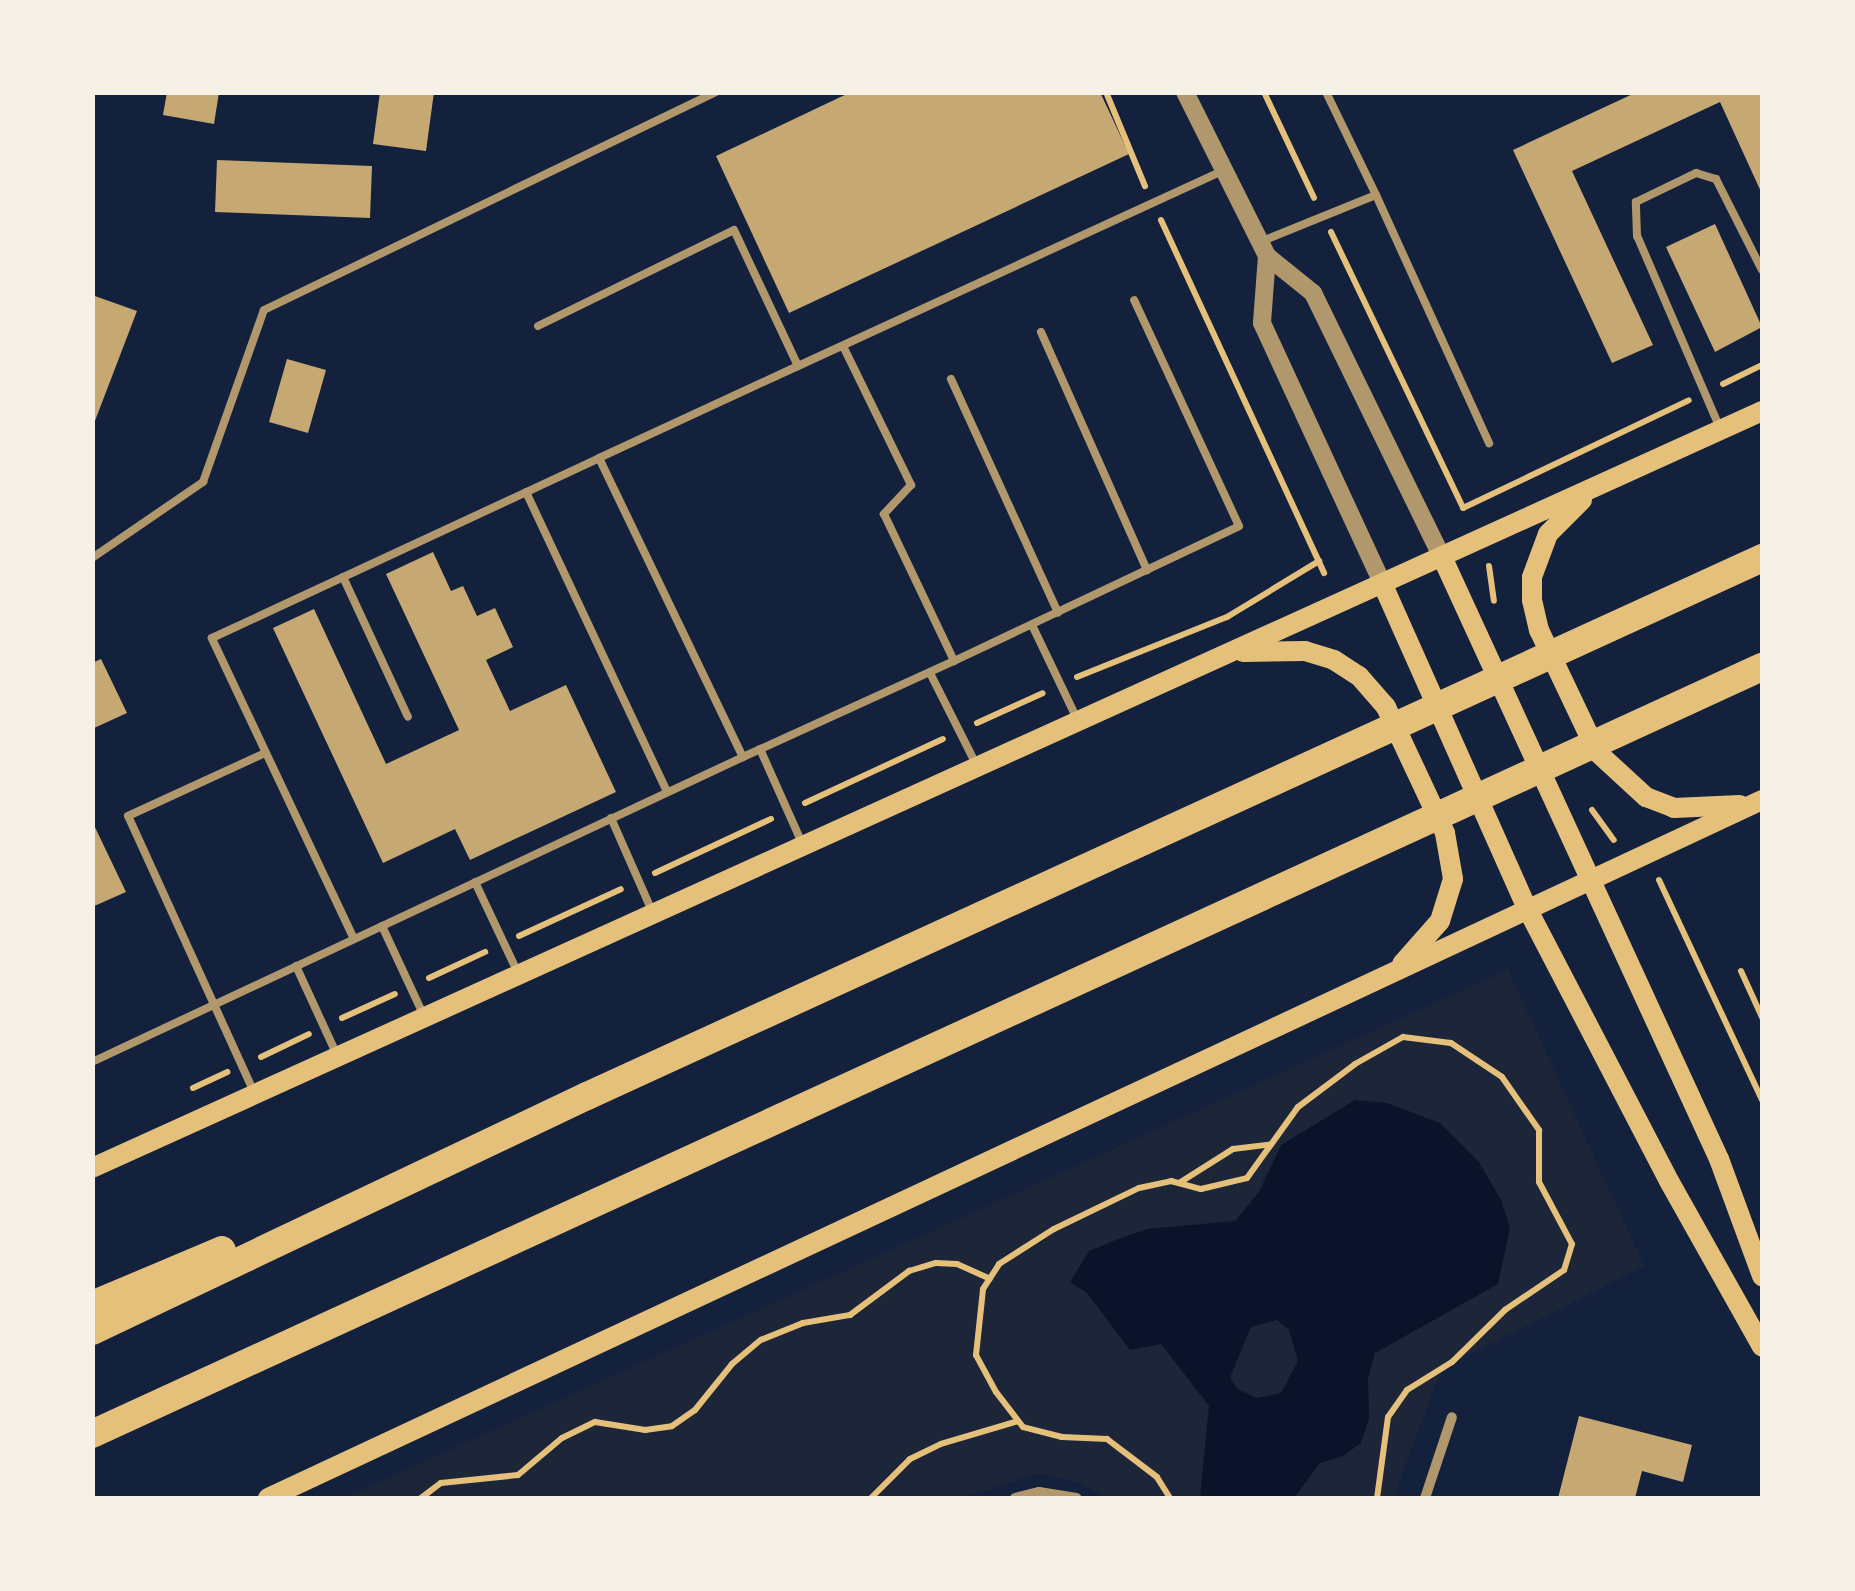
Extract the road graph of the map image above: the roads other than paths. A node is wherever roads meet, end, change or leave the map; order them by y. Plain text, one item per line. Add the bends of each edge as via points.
1 (716, 92) edge
2 (1185, 92) edge
3 (1326, 92) edge
4 (1224, 170) junction
5 (1376, 195) junction
6 (1264, 249) junction
7 (1762, 270) edge
8 (1134, 300) dead end
9 (538, 326) dead end
10 (1041, 332) dead end
11 (842, 346) junction
12 (798, 366) junction
13 (951, 379) dead end
14 (1762, 411) edge
15 (1720, 430) junction
16 (1489, 443) dead end
17 (599, 458) junction
18 (1590, 491) junction
19 (526, 492) junction
20 (92, 558) edge
21 (1762, 558) edge
22 (1443, 559) junction
23 (1147, 570) junction
24 (344, 577) junction
25 (1382, 586) junction
26 (1058, 613) junction
27 (1032, 625) junction
28 (1236, 652) junction
29 (954, 662) junction
30 (1762, 667) edge
31 (930, 673) junction
32 (408, 717) dead end
33 (1079, 723) junction
34 (760, 748) junction
35 (266, 752) junction
36 (742, 756) junction
37 (978, 768) junction
38 (667, 792) junction
39 (1758, 802) edge
40 (611, 818) junction
41 (804, 847) junction
42 (475, 882) junction
43 (1589, 883) junction
44 (1528, 910) junction
45 (654, 915) junction
46 (382, 926) junction
47 (354, 939) junction
48 (296, 966) junction
49 (1397, 970) junction
50 (518, 975) junction
51 (212, 1006) junction
52 (425, 1018) junction
53 (338, 1057) junction
54 (92, 1062) edge
55 (256, 1094) junction
56 (587, 1096) junction
57 (92, 1168) edge
58 (1762, 1276) edge
59 (92, 1304) edge
60 (92, 1331) edge
61 (1762, 1347) edge
62 (1452, 1417) dead end
63 (92, 1434) edge
64 (268, 1498) edge
65 (1015, 1498) edge
66 (1077, 1498) edge
67 (1425, 1498) edge

1 - 20 lane via 264,310 204,482
2 - 4 street
3 - 5 lane
4 - 6 street
4 - 11 lane
5 - 6 lane
5 - 16 lane
6 - 22 street via 1313,292
6 - 25 street via 1262,323
7 - 15 lane via 1716,179 1696,173 1636,202 1637,236
8 - 23 lane via 1239,526
9 - 12 lane via 734,230
10 - 23 lane
11 - 12 lane
11 - 29 lane via 911,486 884,514
12 - 17 lane
13 - 26 lane
14 - 15 main road
15 - 18 main road
17 - 19 lane
17 - 36 lane
18 - 22 main road
18 - 39 main road via 1548,534 1532,578 1532,600 1538,630 1596,752 1622,780 1674,808
19 - 24 lane
19 - 38 lane
21 - 56 highway
22 - 25 main road
22 - 43 main road
23 - 26 lane
24 - 32 lane
24 - 35 lane via 212,638
25 - 28 main road
25 - 44 main road
26 - 27 lane
27 - 29 lane
27 - 33 lane
28 - 33 main road
28 - 49 main road via 1306,651 1334,660 1386,707 1445,834 1453,879 1440,921
29 - 31 lane
30 - 63 highway
31 - 34 lane
31 - 37 lane
33 - 37 main road
34 - 36 lane
34 - 41 lane
35 - 47 lane
35 - 51 lane via 128,816
36 - 38 lane
37 - 41 main road
38 - 40 lane
39 - 43 main road
40 - 42 lane
40 - 45 lane
41 - 45 main road
42 - 46 lane
42 - 50 lane
43 - 44 main road
43 - 58 main road via 1719,1159
44 - 49 main road
44 - 61 main road
45 - 50 main road
46 - 47 lane
46 - 52 lane
47 - 48 lane
48 - 51 lane
48 - 53 lane
49 - 64 main road
50 - 52 main road
51 - 54 lane
51 - 55 lane
52 - 53 main road
53 - 55 main road
55 - 57 main road
56 - 59 highway
56 - 60 highway
62 - 67 street
65 - 66 street via 1039,1492

